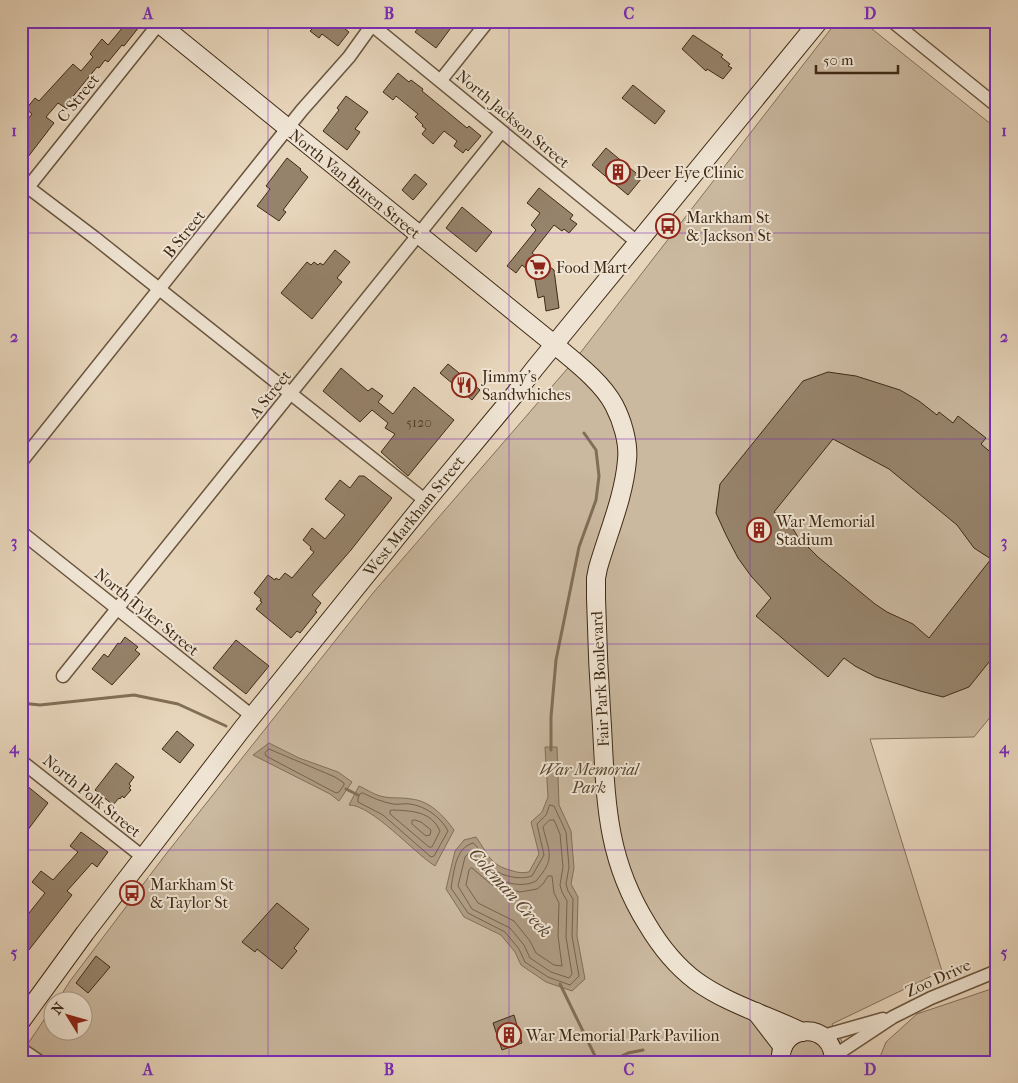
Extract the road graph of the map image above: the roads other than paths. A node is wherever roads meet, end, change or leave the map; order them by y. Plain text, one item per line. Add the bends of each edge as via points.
1 (488, 21) edge
2 (819, 21) edge
3 (892, 21) edge
4 (158, 22) edge
5 (370, 23) edge
6 (441, 80) junction
7 (997, 106) edge
8 (287, 130) junction
9 (501, 132) junction
10 (24, 188) edge
11 (418, 235) junction
12 (637, 242) junction
13 (160, 290) junction
14 (555, 345) junction
15 (291, 394) junction
16 (21, 462) edge
17 (426, 502) junction
18 (21, 532) edge
19 (117, 609) junction
20 (63, 676) dead end
21 (252, 716) junction
22 (21, 760) edge
23 (143, 857) junction
24 (997, 972) edge
25 (755, 1012) junction
26 (893, 1017) junction
27 (21, 1021) edge
28 (802, 1032) junction
29 (823, 1036) junction
30 (21, 1049) edge
31 (782, 1054) edge
32 (834, 1059) edge
33 (40, 1062) edge

1 - 6 street
2 - 12 street, West Markham Street
3 - 7 street
4 - 8 street, North Van Buren Street
4 - 10 street, C Street
5 - 6 street, North Jackson Street
5 - 8 street, B Street via 349,57
6 - 9 street, North Jackson Street
8 - 11 street, North Van Buren Street
8 - 13 street, B Street
9 - 11 street, A Street
9 - 12 street, North Jackson Street
10 - 13 street
11 - 14 street, North Van Buren Street
11 - 15 street, A Street
12 - 14 street, West Markham Street
13 - 15 street
13 - 16 street, B Street
14 - 17 street, West Markham Street
14 - 25 street, Fair Park Boulevard via 597,383 614,404 626,441 628,459 596,585 606,800 620,868 632,899 664,951 707,988
15 - 17 street
15 - 19 street, A Street
17 - 21 street, West Markham Street
18 - 19 street, North Tyler Street
19 - 20 street, A Street
19 - 21 street, North Tyler Street
21 - 23 street, West Markham Street
22 - 23 street, North Polk Street
23 - 27 street, West Markham Street
24 - 26 street, Zoo Drive
25 - 28 street, Fair Park Boulevard
25 - 31 street, Fair Park Boulevard
26 - 29 street, Zoo Drive
26 - 32 street, Zoo Drive
28 - 29 street, Fair Park Boulevard via 811,1031
28 - 31 street, Fair Park Boulevard via 788,1039
29 - 32 street via 831,1046
30 - 33 street

